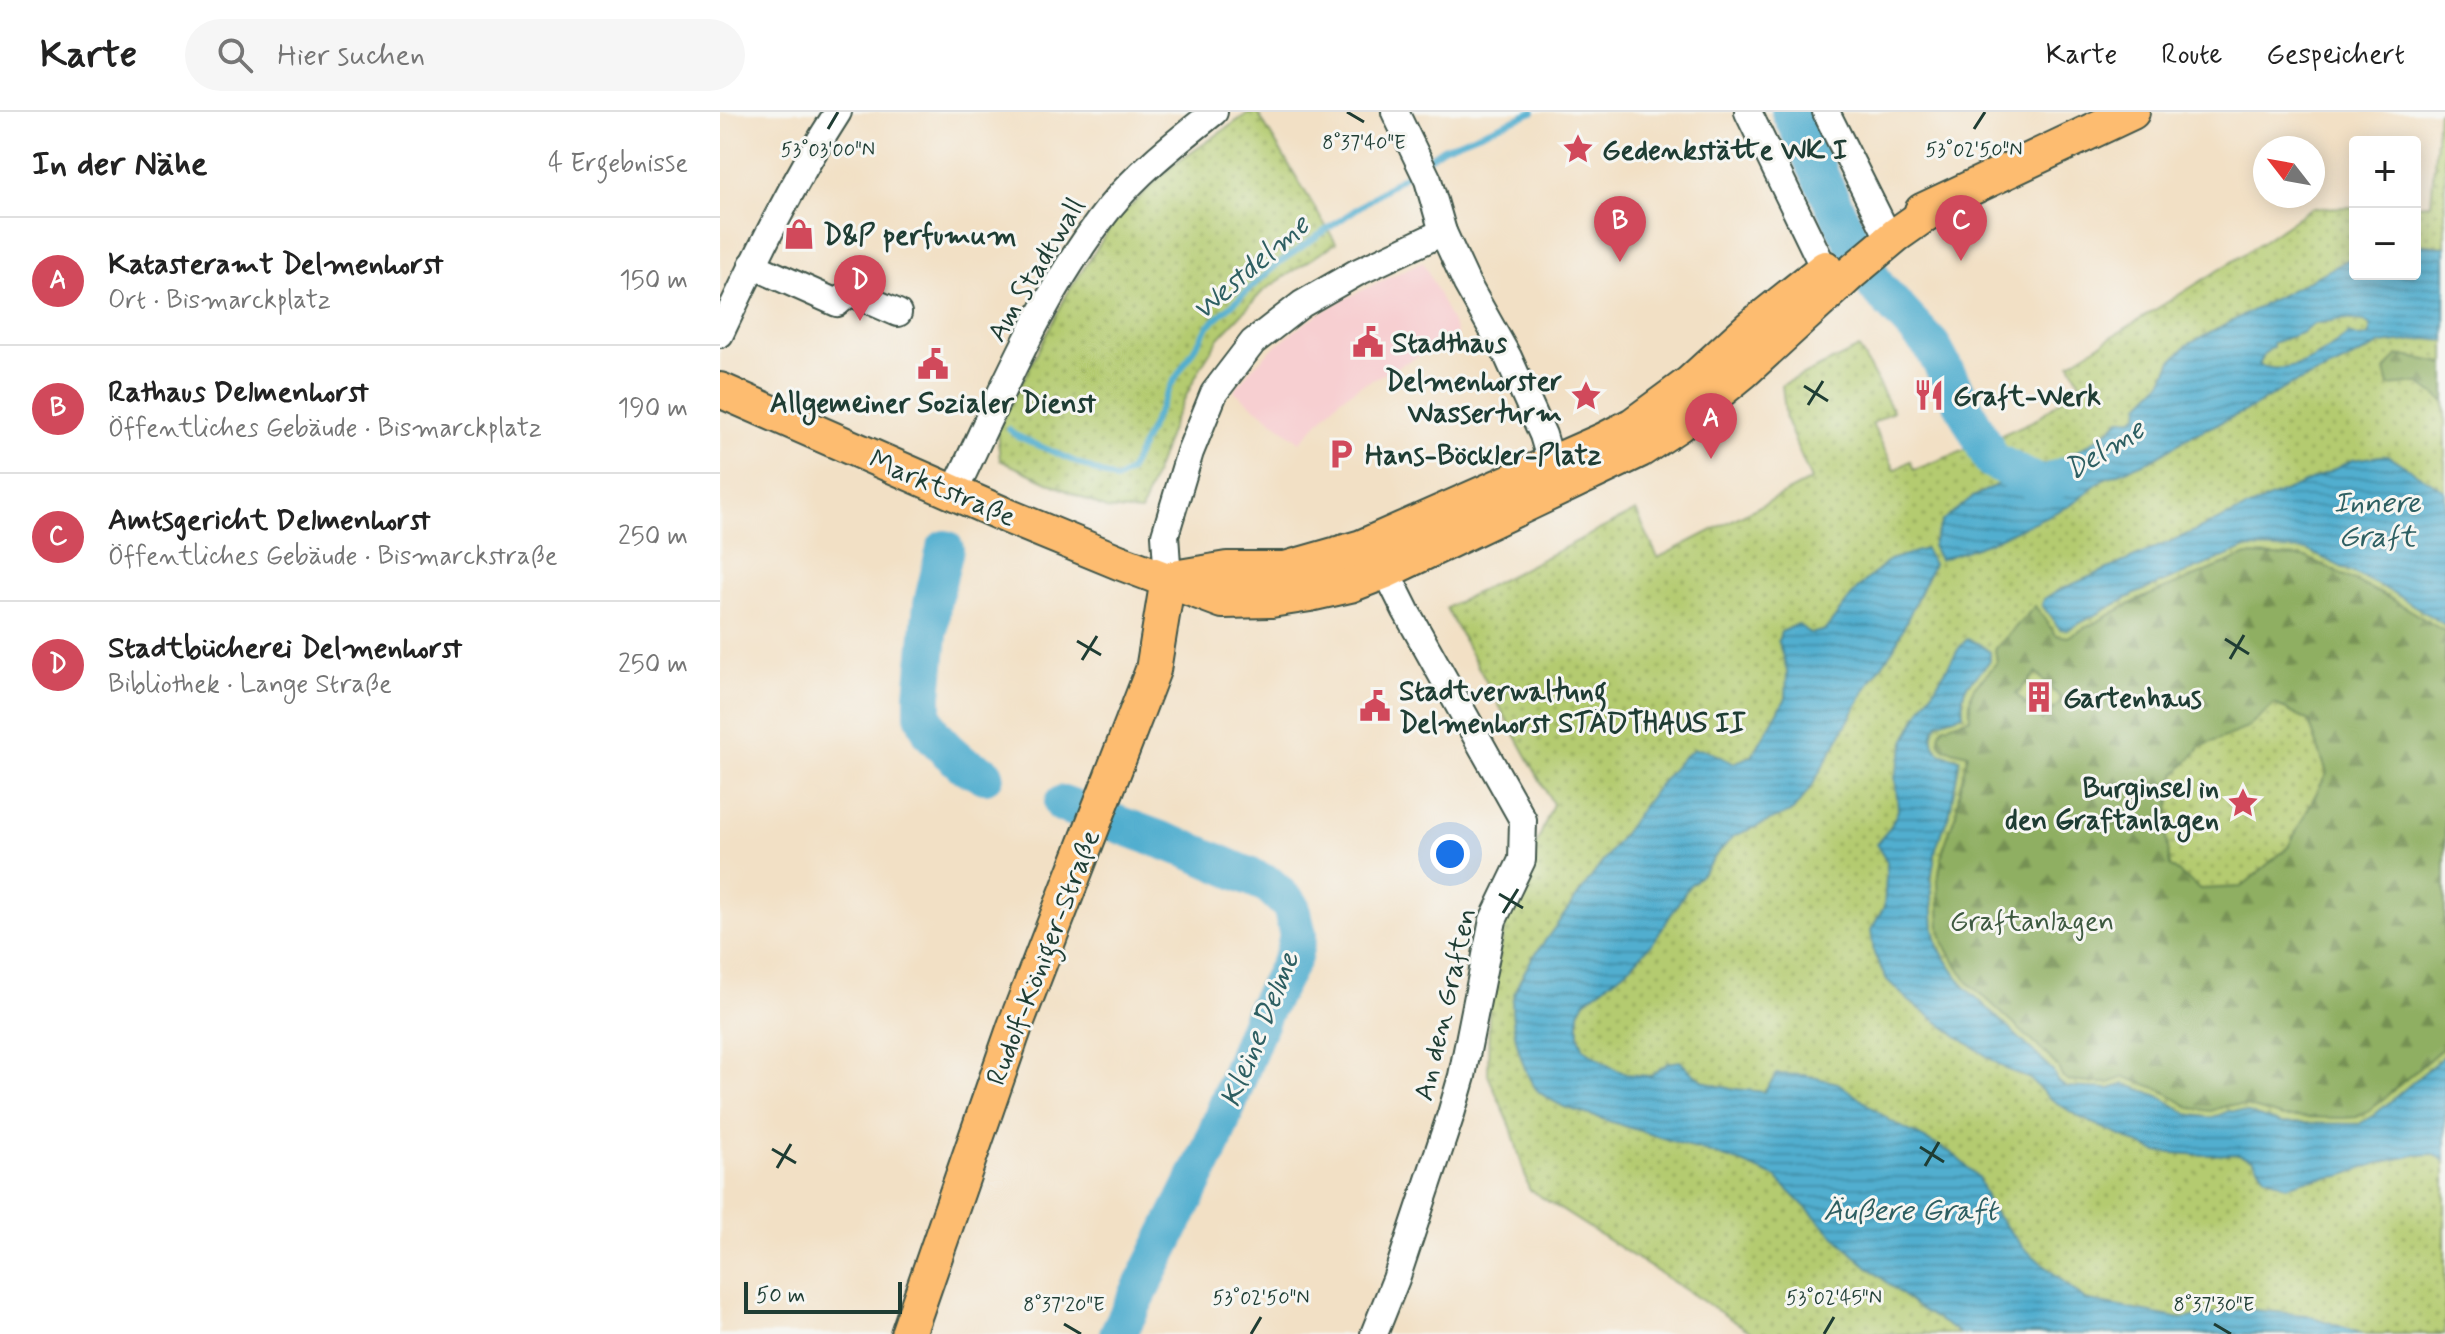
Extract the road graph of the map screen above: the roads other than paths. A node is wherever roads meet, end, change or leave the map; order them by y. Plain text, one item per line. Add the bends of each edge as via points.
1 (838, 112) edge
2 (1214, 112) edge
3 (1395, 112) edge
4 (1826, 112) edge
5 (2132, 112) edge
6 (1753, 123) edge
7 (1443, 232) junction
8 (1855, 256) junction
9 (752, 265) junction
10 (898, 313) dead end
11 (720, 334) edge
12 (720, 390) edge
13 (1556, 475) junction
14 (969, 499) junction
15 (1386, 571) junction
16 (1168, 579) junction
17 (908, 1334) edge
18 (1374, 1334) edge

1 - 9 street
2 - 14 street, Am Stadtwall via 1111,206 1055,287 1013,367
3 - 7 street via 1428,180
4 - 8 street
5 - 8 main road via 1943,202
6 - 8 street
7 - 13 street via 1508,357
7 - 16 street via 1302,304 1253,342 1214,393 1190,452 1165,535
8 - 13 main road via 1744,371 1678,425 1626,457
9 - 10 street via 837,303 850,292
9 - 11 street
12 - 14 main road, Marktstraße
13 - 15 main road
13 - 16 main road via 1323,560 1285,569 1227,569
14 - 16 main road, Marktstraße
15 - 16 main road via 1350,585 1271,600 1223,601
15 - 18 street, An den Graften via 1523,820 1522,860 1493,920 1451,1114
16 - 17 main road, Rudolf-Königer-Straße via 1153,670 972,1146

